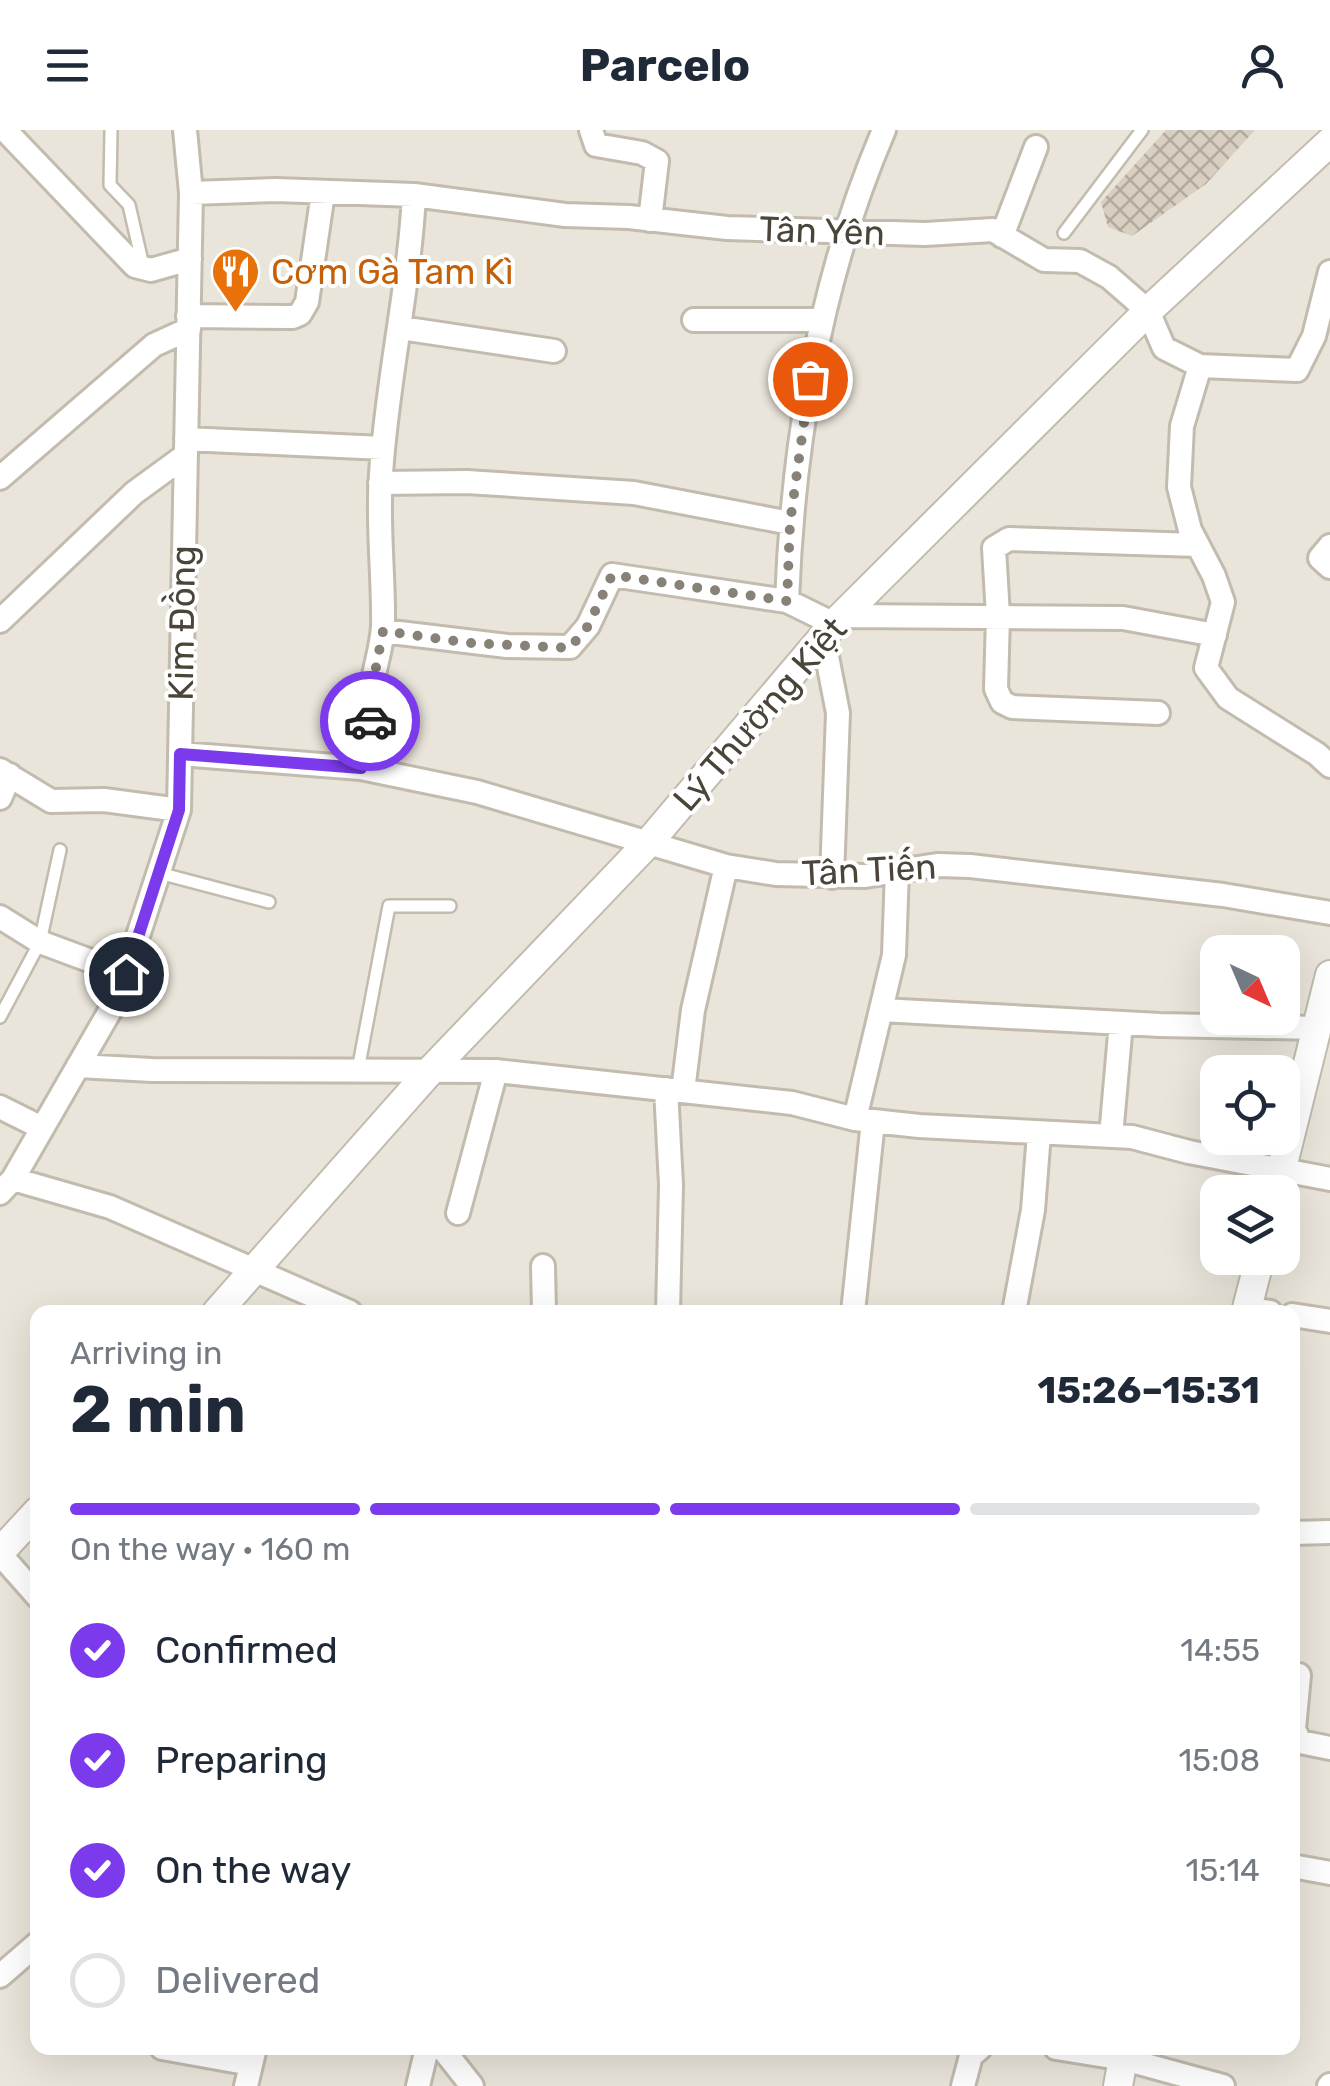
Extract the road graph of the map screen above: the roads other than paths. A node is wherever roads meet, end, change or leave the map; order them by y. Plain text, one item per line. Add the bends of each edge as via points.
1 (5, 130) edge
2 (111, 130) edge
3 (185, 130) edge
4 (591, 130) edge
5 (884, 130) edge
6 (1142, 130) edge
7 (1330, 142) edge
8 (1036, 147) dead end
9 (191, 193) junction
10 (323, 193) junction
11 (414, 195) junction
12 (650, 220) junction
13 (848, 231) junction
14 (1064, 233) dead end
15 (1002, 236) junction
16 (190, 259) junction
17 (144, 270) junction
18 (1330, 272) edge
19 (1148, 311) junction
20 (694, 320) dead end
21 (822, 320) junction
22 (189, 323) junction
23 (401, 328) junction
24 (554, 350) dead end
25 (1200, 366) junction
26 (186, 447) junction
27 (382, 448) junction
28 (0, 478) edge
29 (380, 483) junction
30 (790, 523) junction
31 (1197, 545) junction
32 (787, 601) junction
33 (998, 616) junction
34 (0, 620) edge
35 (834, 625) junction
36 (383, 631) junction
37 (1215, 635) junction
38 (1158, 713) dead end
39 (180, 754) junction
40 (1330, 766) edge
41 (361, 768) junction
42 (5, 772) edge
43 (0, 798) edge
44 (179, 810) junction
45 (649, 842) junction
46 (60, 850) dead end
47 (726, 866) junction
48 (897, 870) junction
49 (158, 873) junction
50 (832, 877) junction
51 (269, 902) dead end
52 (450, 906) dead end
53 (1330, 913) edge
54 (0, 916) edge
55 (40, 942) junction
56 (126, 974) junction
57 (1330, 974) edge
58 (881, 1010) junction
59 (0, 1017) edge
60 (1121, 1023) junction
61 (1317, 1028) junction
62 (78, 1066) junction
63 (358, 1070) junction
64 (431, 1070) junction
65 (496, 1071) junction
66 (675, 1090) junction
67 (0, 1107) edge
68 (864, 1120) junction
69 (42, 1128) junction
70 (1039, 1132) junction
71 (1111, 1136) junction
72 (1256, 1175) edge
73 (1281, 1175) edge
74 (1330, 1179) edge
75 (1300, 1181) edge
76 (6, 1186) edge
77 (458, 1213) dead end
78 (543, 1266) dead end
79 (255, 1271) junction
80 (1258, 1275) edge
81 (223, 1305) edge
82 (334, 1305) edge
83 (544, 1305) edge
84 (668, 1305) edge
85 (853, 1305) edge
86 (1015, 1305) edge
87 (1255, 1305) edge
88 (1300, 1317) edge
89 (1330, 1320) edge
90 (30, 1519) edge
91 (1300, 1532) edge
92 (1330, 1532) edge
93 (0, 1553) edge
94 (30, 1588) edge
95 (1300, 1742) edge
96 (1330, 1748) edge
97 (1300, 1867) edge
98 (1330, 1873) edge
99 (30, 1950) edge
100 (0, 1976) edge
101 (197, 2055) edge
102 (425, 2055) edge
103 (448, 2055) edge
104 (971, 2055) edge
105 (1085, 2055) edge
106 (1122, 2064) edge
107 (251, 2066) edge
108 (418, 2086) edge
109 (472, 2086) edge
110 (963, 2086) edge
111 (1223, 2086) edge

1 - 17 street via 125,258
2 - 17 lane via 110,184 129,205
3 - 9 street, Kim Đồng
4 - 12 street via 596,145 657,161
5 - 13 street
6 - 14 lane
7 - 19 street, Lý Thường Kiệt
8 - 15 street
9 - 10 street, Tân Yên
9 - 16 street, Kim Đồng
10 - 11 street, Tân Yên
10 - 22 street via 300,314
11 - 12 street, Tân Yên
11 - 23 street
12 - 13 street, Tân Yên
13 - 15 street, Tân Yên via 993,230
13 - 21 street
15 - 19 street, Tân Yên via 1044,260 1080,260
16 - 17 street
16 - 22 street, Kim Đồng
18 - 25 street via 1314,336 1297,370
19 - 25 street, Tân Yên via 1164,348
19 - 35 street, Lý Thường Kiệt
20 - 21 street
21 - 30 street
22 - 26 street, Kim Đồng
22 - 28 street via 154,345
23 - 24 street
23 - 27 street
25 - 31 street via 1182,426 1179,487
26 - 27 street
26 - 34 street
26 - 39 street, Kim Đồng
27 - 29 street
29 - 30 street via 634,493
29 - 36 street
30 - 32 street
31 - 33 street via 1004,540 994,552
31 - 37 street via 1224,602
32 - 35 street
32 - 36 street via 612,575 570,648
33 - 35 street
33 - 37 street via 1123,618
33 - 38 street via 996,689 1006,705
35 - 45 street, Lý Thường Kiệt
35 - 50 street
36 - 41 street
37 - 40 street via 1206,668 1228,698
39 - 41 street, Tân Tiến
39 - 44 street, Kim Đồng
41 - 45 street, Tân Tiến via 477,792
42 - 43 street
42 - 44 street via 51,801
44 - 49 street, Kim Đồng
45 - 47 street, Tân Tiến
45 - 64 street, Lý Thường Kiệt
46 - 55 lane
47 - 50 street, Tân Tiến
47 - 66 street
48 - 50 street, Tân Tiến
48 - 53 street, Tân Tiến via 937,864 1018,870
48 - 58 street via 894,955
49 - 51 lane
49 - 56 street, Kim Đồng
52 - 63 lane via 389,906
54 - 55 street
55 - 56 street
55 - 59 lane
56 - 62 street, Kim Đồng
57 - 61 street
58 - 60 street
58 - 68 street
60 - 61 street
60 - 71 street
61 - 73 street
62 - 63 street
62 - 69 street, Kim Đồng
63 - 64 street
64 - 65 street
64 - 79 street, Lý Thường Kiệt
65 - 66 street
65 - 77 street
66 - 68 street via 792,1103
66 - 84 street
67 - 69 street
68 - 70 street
68 - 85 street
69 - 76 street, Kim Đồng
70 - 71 street
70 - 86 street
71 - 72 street
74 - 75 street
76 - 79 street via 110,1207
78 - 83 street
79 - 81 street, Lý Thường Kiệt
79 - 82 street
80 - 87 street
88 - 89 street
90 - 93 street
91 - 92 street
93 - 94 street
95 - 96 street
97 - 98 street
99 - 100 street
101 - 107 street
102 - 108 street
103 - 109 street
104 - 110 street
105 - 106 street
106 - 111 street

